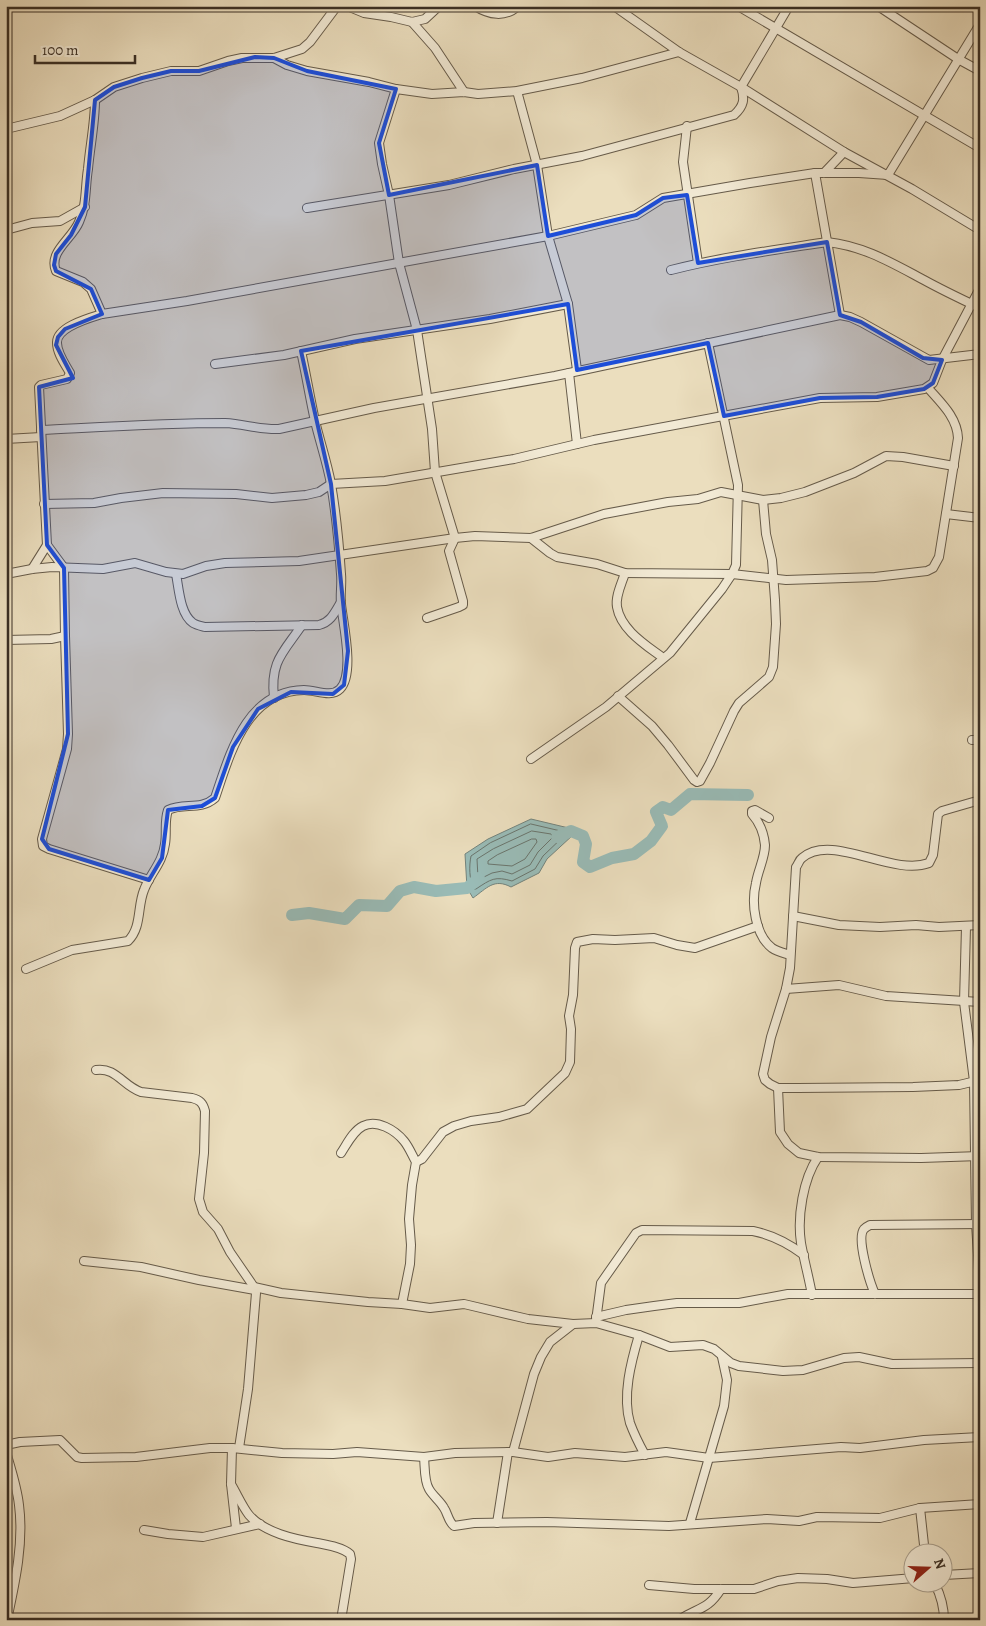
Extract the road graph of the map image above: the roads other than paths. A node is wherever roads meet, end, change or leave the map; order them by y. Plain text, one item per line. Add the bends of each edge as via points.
1 (337, 6) edge
2 (348, 6) edge
3 (439, 6) edge
4 (475, 6) edge
5 (518, 6) edge
6 (614, 6) edge
7 (738, 6) edge
8 (789, 6) edge
9 (878, 6) edge
10 (412, 22) junction
11 (980, 24) edge
12 (775, 29) junction
13 (679, 52) junction
14 (274, 58) junction
15 (958, 59) junction
16 (980, 71) edge
17 (741, 87) junction
18 (396, 89) junction
19 (517, 91) junction
20 (464, 92) junction
21 (95, 100) junction
22 (923, 116) junction
23 (686, 126) junction
24 (6, 129) edge
25 (980, 148) edge
26 (844, 152) junction
27 (537, 165) junction
28 (814, 173) junction
29 (824, 173) junction
30 (888, 175) junction
31 (389, 195) junction
32 (687, 195) junction
33 (84, 207) junction
34 (307, 208) dead end
35 (6, 230) edge
36 (980, 230) edge
37 (548, 236) junction
38 (827, 242) junction
39 (400, 263) junction
40 (698, 263) junction
41 (671, 270) dead end
42 (980, 288) edge
43 (971, 303) junction
44 (568, 304) junction
45 (980, 308) edge
46 (102, 314) junction
47 (840, 315) junction
48 (417, 330) junction
49 (708, 343) junction
50 (301, 351) junction
51 (980, 354) edge
52 (942, 360) junction
53 (215, 364) dead end
54 (577, 370) junction
55 (568, 373) junction
56 (928, 388) junction
57 (428, 398) junction
58 (724, 416) junction
59 (315, 421) junction
60 (41, 433) junction
61 (6, 439) edge
62 (577, 444) junction
63 (954, 466) junction
64 (435, 472) junction
65 (331, 484) junction
66 (739, 495) junction
67 (763, 500) junction
68 (44, 504) junction
69 (946, 514) junction
70 (980, 518) edge
71 (455, 538) junction
72 (531, 538) junction
73 (47, 545) junction
74 (340, 554) junction
75 (64, 568) junction
76 (32, 569) junction
77 (625, 573) junction
78 (6, 574) edge
79 (176, 574) junction
80 (732, 574) junction
81 (773, 578) junction
82 (341, 602) junction
83 (427, 618) dead end
84 (302, 626) junction
85 (64, 636) junction
86 (6, 640) edge
87 (663, 658) junction
88 (618, 696) junction
89 (274, 698) junction
90 (531, 759) dead end
91 (980, 800) edge
92 (769, 818) dead end
93 (149, 880) junction
94 (793, 916) junction
95 (980, 925) edge
96 (758, 926) junction
97 (966, 927) junction
98 (790, 955) junction
99 (26, 969) dead end
100 (786, 989) junction
101 (964, 1002) junction
102 (980, 1002) edge
103 (96, 1070) dead end
104 (977, 1080) edge
105 (778, 1088) junction
106 (341, 1153) dead end
107 (977, 1156) edge
108 (818, 1157) junction
109 (416, 1162) junction
110 (978, 1224) edge
111 (804, 1255) junction
112 (84, 1261) dead end
113 (980, 1286) edge
114 (254, 1288) junction
115 (875, 1294) junction
116 (980, 1294) edge
117 (812, 1296) junction
118 (402, 1304) junction
119 (596, 1320) junction
120 (573, 1324) junction
121 (639, 1335) junction
122 (722, 1357) junction
123 (980, 1362) edge
124 (980, 1438) edge
125 (6, 1445) edge
126 (235, 1448) junction
127 (6, 1452) edge
128 (511, 1452) junction
129 (645, 1455) junction
130 (424, 1457) junction
131 (709, 1458) junction
132 (231, 1484) junction
133 (980, 1504) edge
134 (920, 1508) junction
135 (497, 1523) junction
136 (690, 1523) junction
137 (260, 1524) junction
138 (236, 1528) junction
139 (144, 1530) dead end
140 (924, 1544) edge
141 (980, 1573) edge
142 (954, 1574) edge
143 (904, 1579) edge
144 (649, 1585) dead end
145 (721, 1589) junction
146 (940, 1594) edge
147 (7, 1620) edge
148 (341, 1620) edge
149 (679, 1620) edge
150 (944, 1620) edge

1 - 14 street via 302,50
2 - 10 street via 364,14
3 - 10 street via 425,19
4 - 5 street via 485,12 505,14
6 - 13 street
7 - 12 street
8 - 12 street
9 - 15 street
10 - 20 street via 435,48
11 - 15 street
12 - 17 street
12 - 22 street
13 - 17 street
13 - 19 street via 582,78
14 - 18 street via 307,71
14 - 21 street via 242,58 198,71 171,71 114,87
15 - 16 street
15 - 22 street
17 - 23 street via 744,102 734,115
17 - 26 street
18 - 20 street via 432,94
18 - 31 street via 379,143
19 - 20 street
19 - 27 street
21 - 24 street via 60,116
21 - 33 street
22 - 25 street
22 - 30 street
23 - 27 street via 582,156
23 - 32 street via 683,162
26 - 29 street
26 - 30 street
27 - 31 street
27 - 37 street
28 - 29 street
28 - 32 street
28 - 38 street
29 - 30 street
30 - 36 street
31 - 34 street
31 - 39 street
32 - 37 street via 663,198 636,215
32 - 40 street
33 - 35 street via 60,221 32,223
33 - 46 street via 72,235 56,254 54,265 56,272 83,282 91,289
37 - 39 street
37 - 44 street
38 - 40 street
38 - 43 street via 889,260
38 - 47 street
39 - 46 street
39 - 48 street
40 - 41 street
42 - 43 street
43 - 45 street
43 - 52 street
44 - 48 street
44 - 54 street
46 - 60 street via 65,329 58,337 56,345 70,376 39,387
47 - 49 street
47 - 52 street via 861,322 923,358
48 - 50 street
48 - 57 street
49 - 54 street
49 - 58 street
50 - 53 street
50 - 59 street
51 - 52 street
52 - 56 street
54 - 55 street
55 - 57 street
55 - 62 street
56 - 58 street via 876,397 820,398
56 - 63 street via 958,428
57 - 59 street
57 - 64 street
58 - 62 street
58 - 66 street
59 - 60 street via 279,429 226,424 134,425
59 - 65 street
60 - 61 street
60 - 68 street
62 - 64 street via 514,459
63 - 67 street via 886,456 854,473 805,492
63 - 69 street
64 - 65 street via 385,481
64 - 71 street
65 - 68 street via 319,492 272,498 236,494 163,494 94,504
65 - 74 street
66 - 67 street
66 - 72 street via 721,492 698,499 604,514
66 - 80 street via 736,565
67 - 81 street
68 - 73 street
69 - 70 street
69 - 81 street via 938,557 927,571 835,579
71 - 72 street
71 - 74 street
71 - 83 street via 449,550 463,605
72 - 77 street via 558,557
73 - 75 street
73 - 76 street
74 - 79 street via 299,561 225,563
74 - 82 street
75 - 76 street
75 - 79 street via 103,569 135,563
75 - 85 street
76 - 78 street
77 - 80 street
77 - 87 street via 617,606 621,617 634,636
79 - 84 street via 182,604 193,623 205,627
80 - 81 street
80 - 87 street via 701,616
81 - 88 street via 776,624 773,667 769,677 734,711 700,781 694,780 657,732
82 - 84 street via 326,624
82 - 89 street via 348,651 344,685 333,694 304,690
84 - 89 street via 274,667
85 - 86 street
85 - 93 street via 67,749 42,839 43,846
87 - 88 street
88 - 90 street
89 - 93 street via 245,723 214,798 202,806 175,806 168,810 162,858
91 - 94 street via 938,814 933,855 929,863 922,866 907,867 834,850 813,852 801,858 796,868
92 - 96 street via 752,811 762,829 765,846 755,884
93 - 99 street via 140,902 134,934 128,940 72,950
94 - 97 street via 840,925
94 - 98 street
95 - 97 street
96 - 98 street via 771,947
96 - 109 street via 695,948 654,938 578,942 569,1016 570,1062 565,1073 527,1109 471,1121 443,1132
97 - 101 street
98 - 100 street
100 - 101 street via 839,984 886,996
100 - 105 street via 763,1074 765,1080
101 - 102 street
101 - 104 street
103 - 114 street via 110,1071 141,1092 192,1098 203,1105 204,1153 198,1199 203,1212 218,1229
104 - 105 street via 959,1085 913,1087
104 - 107 street
105 - 108 street via 780,1132 799,1153
106 - 109 street via 362,1126 374,1123 389,1128 404,1141
107 - 108 street
107 - 110 street
108 - 111 street via 808,1176 800,1215
109 - 118 street via 409,1219 410,1264
110 - 113 street
110 - 115 street via 870,1225 864,1228 865,1262
111 - 117 street
111 - 119 street via 779,1239 760,1232 642,1230 636,1233 602,1283
112 - 114 street via 141,1267
114 - 118 street
114 - 126 street via 256,1301 248,1389
115 - 116 street
115 - 117 street
117 - 119 street via 788,1294 739,1303 677,1303 626,1310
118 - 120 street via 430,1308 464,1304 528,1319
119 - 120 street
119 - 121 street
120 - 128 street via 550,1342 541,1357
121 - 122 street via 670,1347 703,1345
121 - 129 street via 627,1404 630,1422
122 - 123 street via 739,1366 794,1372 859,1357 892,1364
122 - 131 street via 726,1391
124 - 131 street
125 - 126 street via 60,1440 77,1457 98,1458
126 - 130 street via 282,1453 357,1452
126 - 132 street
127 - 147 street via 17,1495 20,1524 16,1579
128 - 129 street via 548,1457 575,1453 625,1457
128 - 130 street via 454,1452
128 - 135 street
129 - 131 street via 666,1452
130 - 135 street via 428,1489 445,1510 451,1524
131 - 136 street
132 - 137 street via 248,1513
132 - 138 street
133 - 134 street
134 - 136 street via 880,1518
134 - 140 street
135 - 136 street via 600,1522 669,1526
137 - 138 street
137 - 148 street via 296,1539 324,1544 350,1554
138 - 139 street via 203,1537
141 - 142 street
143 - 145 street via 853,1583 798,1578 754,1589
144 - 145 street
145 - 149 street via 705,1608
146 - 150 street

